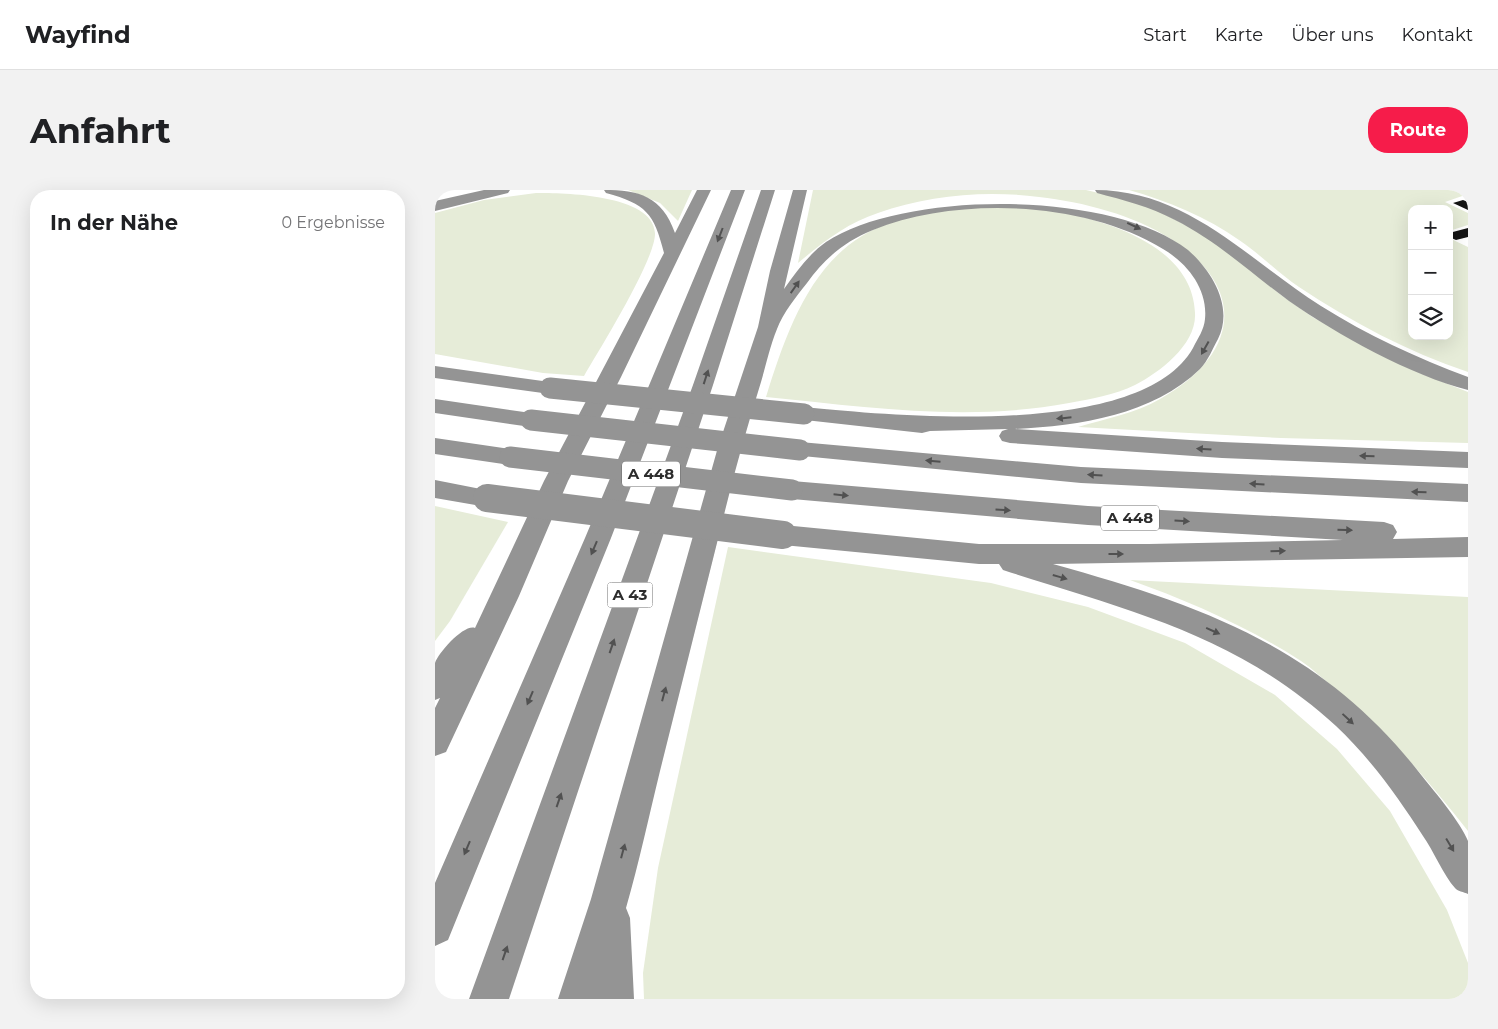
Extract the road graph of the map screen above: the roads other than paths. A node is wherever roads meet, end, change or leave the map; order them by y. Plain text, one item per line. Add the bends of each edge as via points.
1 (448, 190) edge
2 (503, 190) edge
3 (611, 190) edge
4 (704, 190) edge
5 (738, 190) edge
6 (767, 190) edge
7 (800, 190) edge
8 (1102, 190) edge
9 (435, 193) edge
10 (435, 206) edge
11 (673, 254) junction
12 (768, 328) junction
13 (435, 372) edge
14 (1468, 384) edge
15 (435, 406) edge
16 (903, 423) junction
17 (435, 446) edge
18 (1468, 460) edge
19 (435, 489) edge
20 (1468, 493) edge
21 (435, 494) edge
22 (487, 498) junction
23 (1468, 535) edge
24 (1468, 547) edge
25 (979, 554) junction
26 (505, 596) junction
27 (435, 686) edge
28 (435, 741) edge
29 (1468, 876) edge
30 (610, 899) junction
31 (435, 927) edge
32 (489, 999) edge
33 (578, 999) edge
34 (615, 999) edge

1 - 9 highway
2 - 10 highway
3 - 11 highway via 655,208 667,230
4 - 11 highway
5 -> 31 highway via 598,538
32 -> 6 highway, A 43 via 703,385
7 - 12 highway
8 - 14 highway via 1157,206 1189,221 1331,320 1405,359
11 - 26 highway via 556,481
12 -> 16 highway via 810,266 833,243 858,228 903,210 931,203 984,198 1026,198 1082,207 1146,231 1179,251 1194,266 1216,305 1210,340 1200,358 1157,392 1075,417 1006,424
30 -> 12 highway via 729,447
13 - 16 highway, bridge via 550,388
20 -> 15 highway, bridge via 1081,475 800,450
18 -> 16 highway via 1203,449 1018,437
17 -> 23 highway, A 448, bridge via 969,508 1290,528
19 - 22 highway
21 - 22 highway
22 - 25 highway, bridge
25 -> 24 highway
25 -> 29 highway via 1141,603 1200,625 1252,648 1304,682 1349,719 1399,772 1448,841
26 - 27 highway
26 - 28 highway
30 - 33 highway
30 - 34 highway

